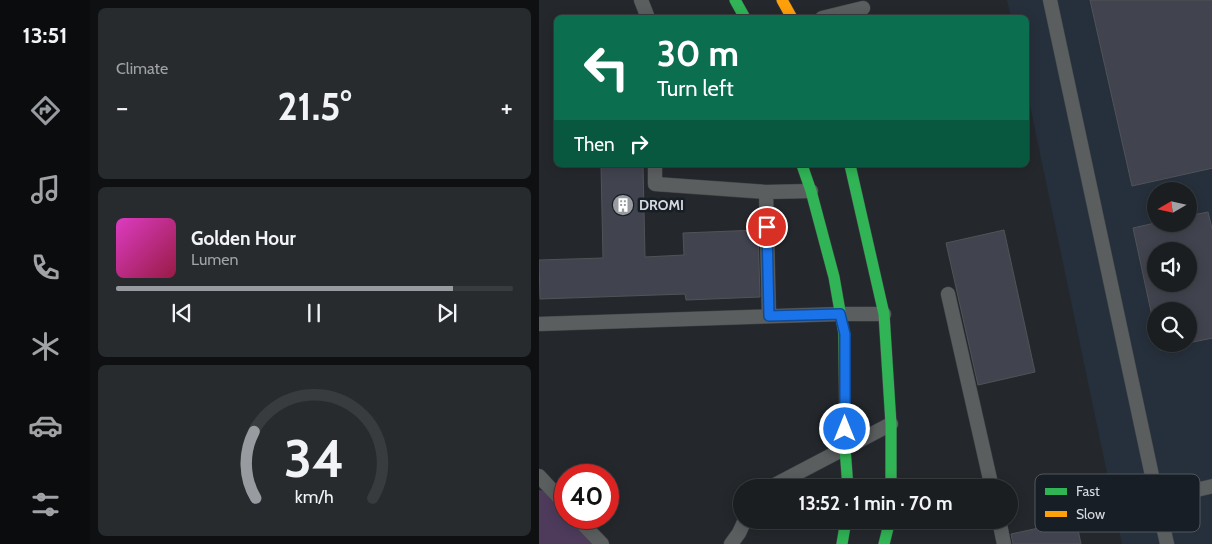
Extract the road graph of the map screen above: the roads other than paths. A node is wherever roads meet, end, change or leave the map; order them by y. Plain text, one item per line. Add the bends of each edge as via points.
1 (641, 0) edge
2 (735, 0) edge
3 (782, 0) edge
4 (1050, 0) edge
5 (863, 9) edge
6 (647, 15) edge
7 (743, 15) edge
8 (790, 15) edge
9 (836, 15) edge
10 (655, 167) edge
11 (803, 167) edge
12 (850, 167) edge
13 (811, 191) junction
14 (766, 192) junction
15 (948, 294) dead end
16 (840, 314) junction
17 (884, 314) junction
18 (769, 316) junction
19 (539, 324) edge
20 (891, 424) junction
21 (845, 448) junction
22 (1152, 474) edge
23 (539, 476) edge
24 (786, 479) edge
25 (847, 479) edge
26 (891, 479) edge
27 (990, 479) edge
28 (554, 492) edge
29 (588, 529) edge
30 (741, 529) edge
31 (844, 529) edge
32 (888, 529) edge
33 (1001, 529) edge
34 (602, 544) edge
35 (731, 544) edge
36 (842, 544) edge
37 (884, 544) edge
38 (1004, 544) edge

1 - 6 lane
2 - 7 street
3 - 8 street
4 - 22 lane
5 - 9 lane
10 - 14 lane via 655,184
11 - 13 street
12 - 17 street
13 - 14 lane
13 - 16 street via 834,277
14 - 18 lane
15 - 27 lane
16 - 17 lane
16 - 18 lane
16 - 21 street via 845,334
17 - 20 street
18 - 19 lane
20 - 21 lane
20 - 26 street
21 - 24 lane
21 - 25 street
23 - 28 lane
29 - 34 lane
30 - 35 lane
31 - 36 street
32 - 37 street
33 - 38 lane

